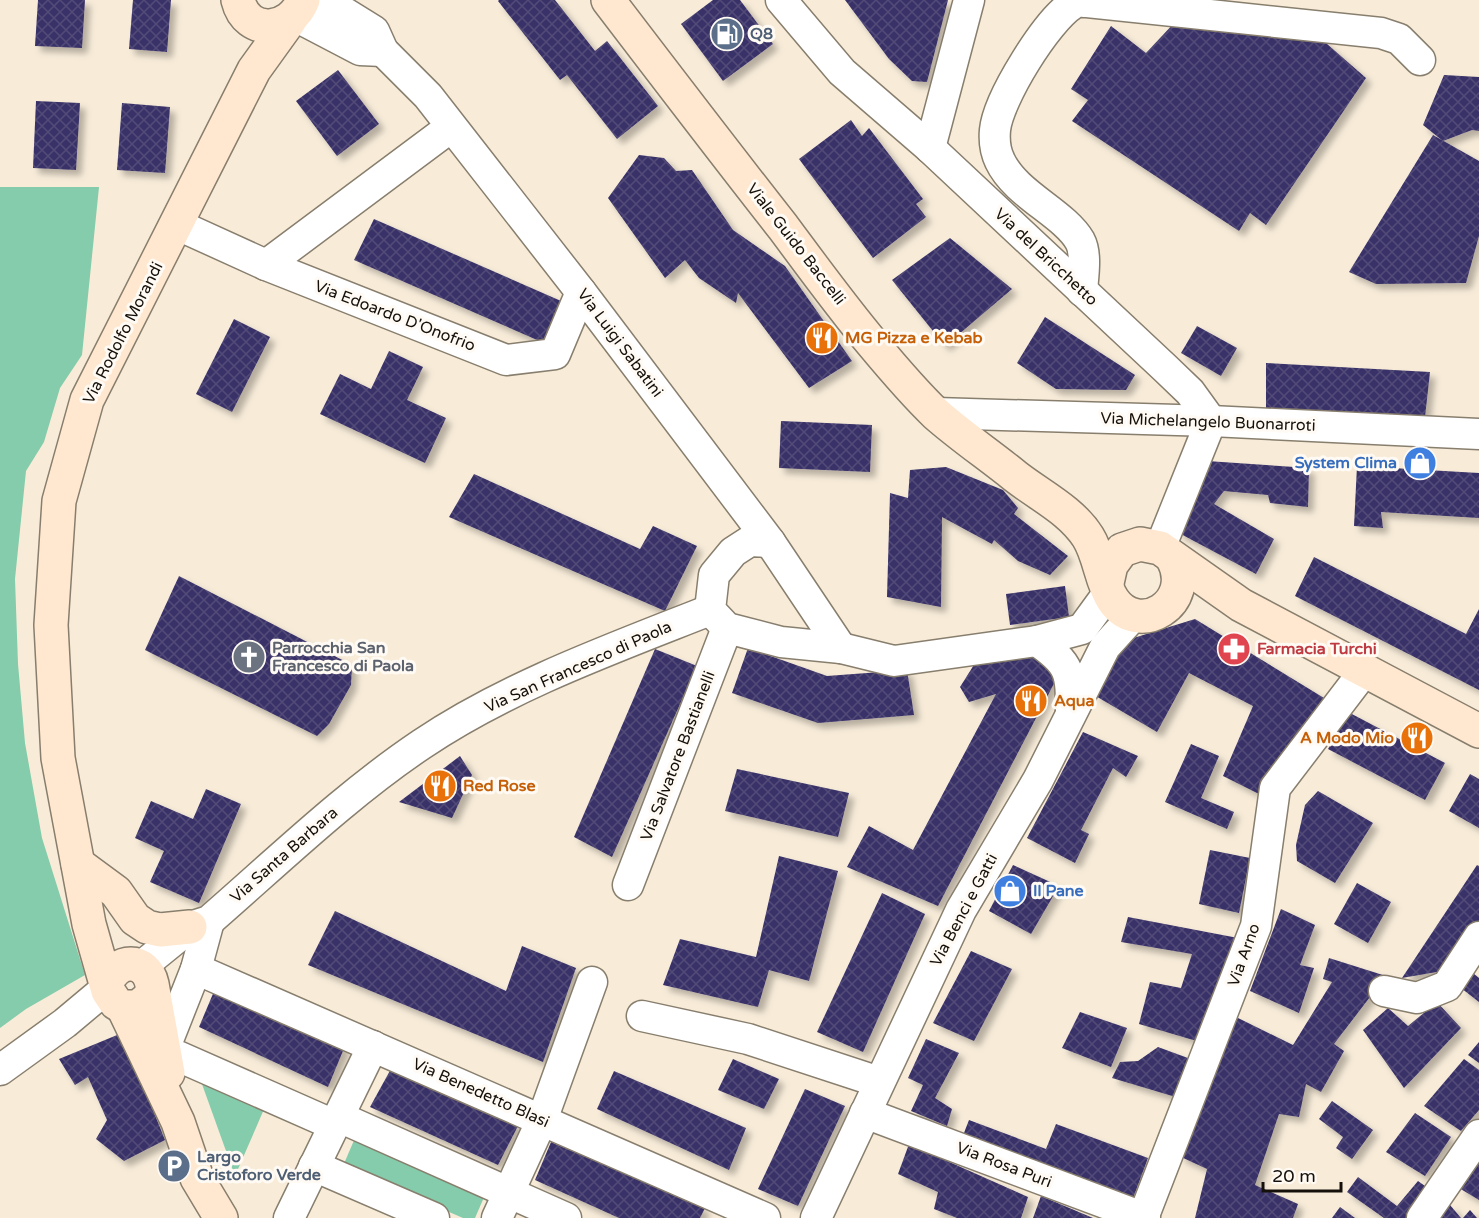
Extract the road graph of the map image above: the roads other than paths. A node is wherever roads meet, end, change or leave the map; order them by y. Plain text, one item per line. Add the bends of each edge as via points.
1 (324, 0) edge
2 (608, 0) edge
3 (780, 0) edge
4 (969, 0) edge
5 (242, 8) edge
6 (296, 12) edge
7 (383, 51) junction
8 (1420, 60) dead end
9 (254, 70) junction
10 (451, 127) junction
11 (930, 148) junction
12 (178, 225) junction
13 (266, 265) junction
14 (1082, 291) junction
15 (581, 292) junction
16 (936, 413) junction
17 (1211, 421) junction
18 (1479, 434) edge
19 (1064, 511) junction
20 (770, 542) junction
21 (1155, 551) junction
22 (1108, 588) junction
23 (1171, 603) junction
24 (1242, 605) junction
25 (1134, 615) junction
26 (718, 619) junction
27 (1037, 641) junction
28 (841, 648) junction
29 (1365, 670) junction
30 (1071, 714) junction
31 (1479, 731) edge
32 (360, 790) joint
33 (78, 864) junction
34 (628, 885) dead end
35 (201, 929) junction
36 (1479, 937) edge
37 (196, 969) junction
38 (145, 976) junction
39 (592, 982) dead end
40 (1384, 991) dead end
41 (113, 995) junction
42 (642, 1016) dead end
43 (373, 1046) junction
44 (164, 1050) junction
45 (0, 1070) edge
46 (879, 1082) junction
47 (865, 1113) junction
48 (542, 1120) junction
49 (336, 1121) junction
50 (178, 1122) junction
51 (1479, 1135) edge
52 (314, 1166) junction
53 (503, 1205) edge
54 (735, 1212) edge
55 (221, 1218) edge
56 (289, 1218) edge
57 (434, 1218) edge
58 (566, 1218) edge
59 (765, 1218) edge
60 (816, 1218) edge
61 (1144, 1218) edge
62 (1422, 1218) edge

1 - 7 street, Via Luigi Sabatini via 374,31
2 - 16 street, Viale Guido Baccelli via 872,343
3 - 11 street, Via del Bricchetto via 842,72
4 - 11 street
5 - 6 street via 254,22 272,26
5 - 9 street, Via Rodolfo Morandi via 254,46
6 - 7 street via 360,50
6 - 9 street, Via Rodolfo Morandi
7 - 10 street, Via Luigi Sabatini via 422,88
8 - 14 street via 1399,39 1381,33 1086,2 1073,4 1032,50 1012,84 998,117 995,148 1000,163 1017,183 1081,242
9 - 12 street, Via Rodolfo Morandi
10 - 13 street
10 - 15 street, Via Luigi Sabatini
11 - 14 street, Via del Bricchetto
12 - 13 street, Via Edoardo D'Onofrio
12 - 33 street, Via Rodolfo Morandi via 87,400 59,501 51,625 58,758
13 - 15 street, Via Edoardo D'Onofrio via 506,360 555,354
14 - 17 street, Via del Bricchetto via 1183,385
15 - 20 street, Via Luigi Sabatini
16 - 17 street, Via Michelangelo Buonarroti
16 - 19 street, Viale Guido Baccelli
17 - 18 street, Via Michelangelo Buonarroti
17 - 21 street
19 - 21 street, Viale Guido Baccelli via 1093,519
19 - 22 street, Viale Guido Baccelli via 1088,537
20 - 26 street via 750,542 733,552 714,575
20 - 28 street, Via Luigi Sabatini
21 - 22 street via 1116,557
21 - 23 street via 1177,567 1179,586
21 - 24 street, Viale Guido Baccelli
22 - 25 street, Viale Guido Baccelli via 1120,607
22 - 27 street via 1082,629
23 - 24 street, Viale Guido Baccelli
23 - 25 street, Viale Guido Baccelli via 1155,614
24 - 29 street, Viale Guido Baccelli
25 - 30 street, Via Benci e Gatti via 1105,647
26 - 28 street via 781,642
26 - 32 street, Via San Francesco di Paola via 501,698 423,743
26 - 34 street, Via Salvatore Bastianelli
27 - 28 street via 894,661
27 - 30 street via 1056,654 1071,677
29 - 31 street, Viale Guido Baccelli
29 - 61 street, Via Arno via 1275,788 1256,926
30 - 46 street, Via Benci e Gatti via 1038,780 961,910
32 - 35 street, Via Santa Barbara
33 - 35 street via 116,892 135,919 147,927
33 - 38 street via 114,918
33 - 41 street, Via Rodolfo Morandi via 89,924
35 - 37 street
35 - 38 street, Via Santa Barbara
36 - 40 street via 1447,986 1417,998
37 - 43 street, Via Benedetto Blasi
37 - 44 street
38 - 41 street via 128,963 114,969
38 - 44 street
39 - 48 street
41 - 45 street via 64,1023
41 - 50 street, Via Rodolfo Morandi
42 - 46 street via 748,1039
43 - 48 street, Via Benedetto Blasi
43 - 49 street
44 - 49 street
44 - 50 street
46 - 47 street, Via Benci e Gatti
47 - 60 street, Via Benci e Gatti
47 - 61 street, Via Rosa Puri
48 - 53 street
48 - 54 street, Via Benedetto Blasi
49 - 52 street
49 - 53 street
50 - 55 street via 197,1178
51 - 62 street
52 - 56 street
52 - 57 street
53 - 58 street
54 - 59 street, Via Benedetto Blasi

